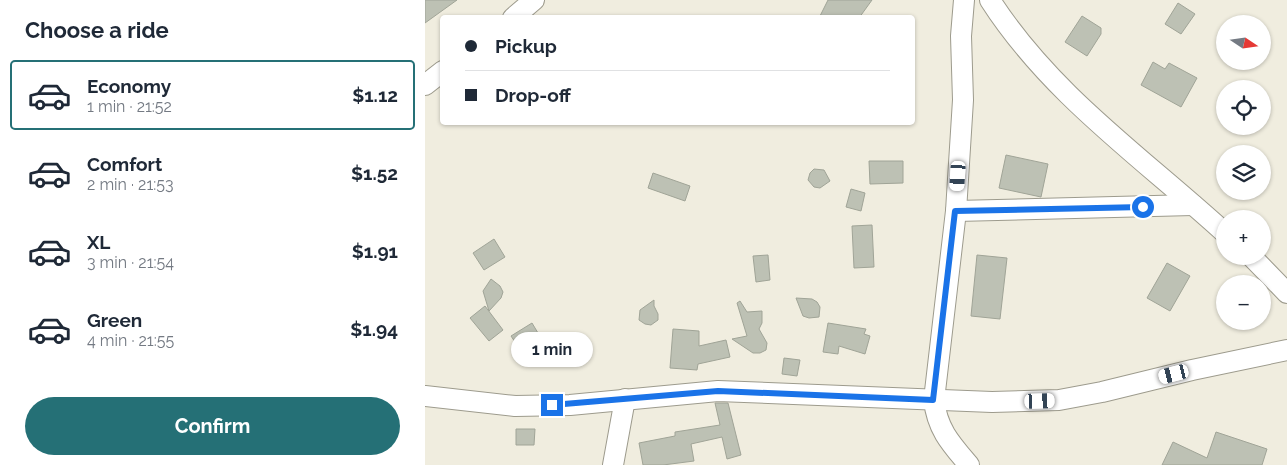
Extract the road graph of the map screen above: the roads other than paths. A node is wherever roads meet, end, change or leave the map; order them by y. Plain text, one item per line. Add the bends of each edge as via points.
1 (534, 0) edge
2 (964, 0) edge
3 (990, 0) edge
4 (516, 15) edge
5 (440, 74) edge
6 (425, 85) edge
7 (1193, 205) junction
8 (955, 211) junction
9 (1216, 225) edge
10 (1260, 265) edge
11 (1287, 293) edge
12 (1287, 350) edge
13 (425, 396) edge
14 (625, 399) junction
15 (933, 400) junction
16 (613, 465) edge
17 (969, 465) edge

1 - 4 street
2 - 8 street via 961,36 963,100
3 - 7 street via 1038,64 1086,113
5 - 6 street
7 - 8 street
7 - 9 street
8 - 15 street
10 - 11 street
12 - 15 street via 1059,400
13 - 14 street via 515,406
14 - 15 street via 718,391
14 - 16 street
15 - 17 street via 942,430

